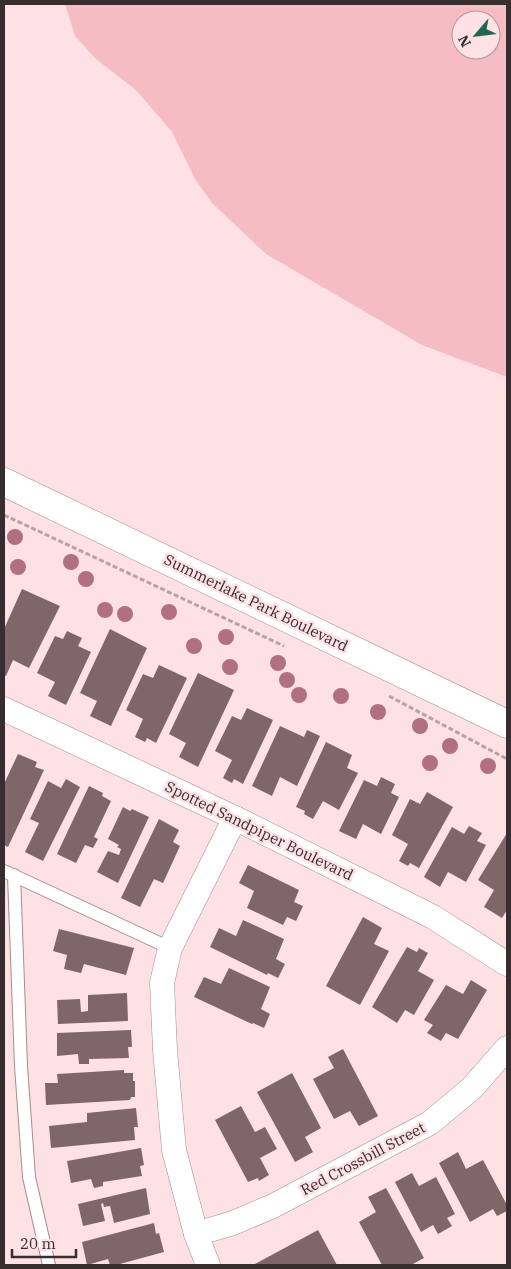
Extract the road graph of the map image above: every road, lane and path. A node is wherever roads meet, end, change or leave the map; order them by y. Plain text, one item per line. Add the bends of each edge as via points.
1 (4, 482) edge
2 (4, 514) edge
3 (290, 649) dead end
4 (388, 696) dead end
5 (4, 709) edge
6 (507, 724) edge
7 (507, 759) edge
8 (235, 818) junction
9 (9, 873) edge
10 (170, 948) junction
11 (507, 964) edge
12 (507, 1048) edge
13 (196, 1234) junction
14 (48, 1265) edge
15 (208, 1265) edge

1 - 6 main road, Summerlake Park Boulevard
2 - 3 path
4 - 7 path
5 - 8 street, Spotted Sandpiper Boulevard
8 - 10 street
8 - 11 street, Spotted Sandpiper Boulevard via 433,917
9 - 10 lane
9 - 14 lane via 29,1177
10 - 13 street via 162,983 174,1150
12 - 13 street, Red Crossbill Street via 472,1088 430,1123 273,1206
13 - 15 street

